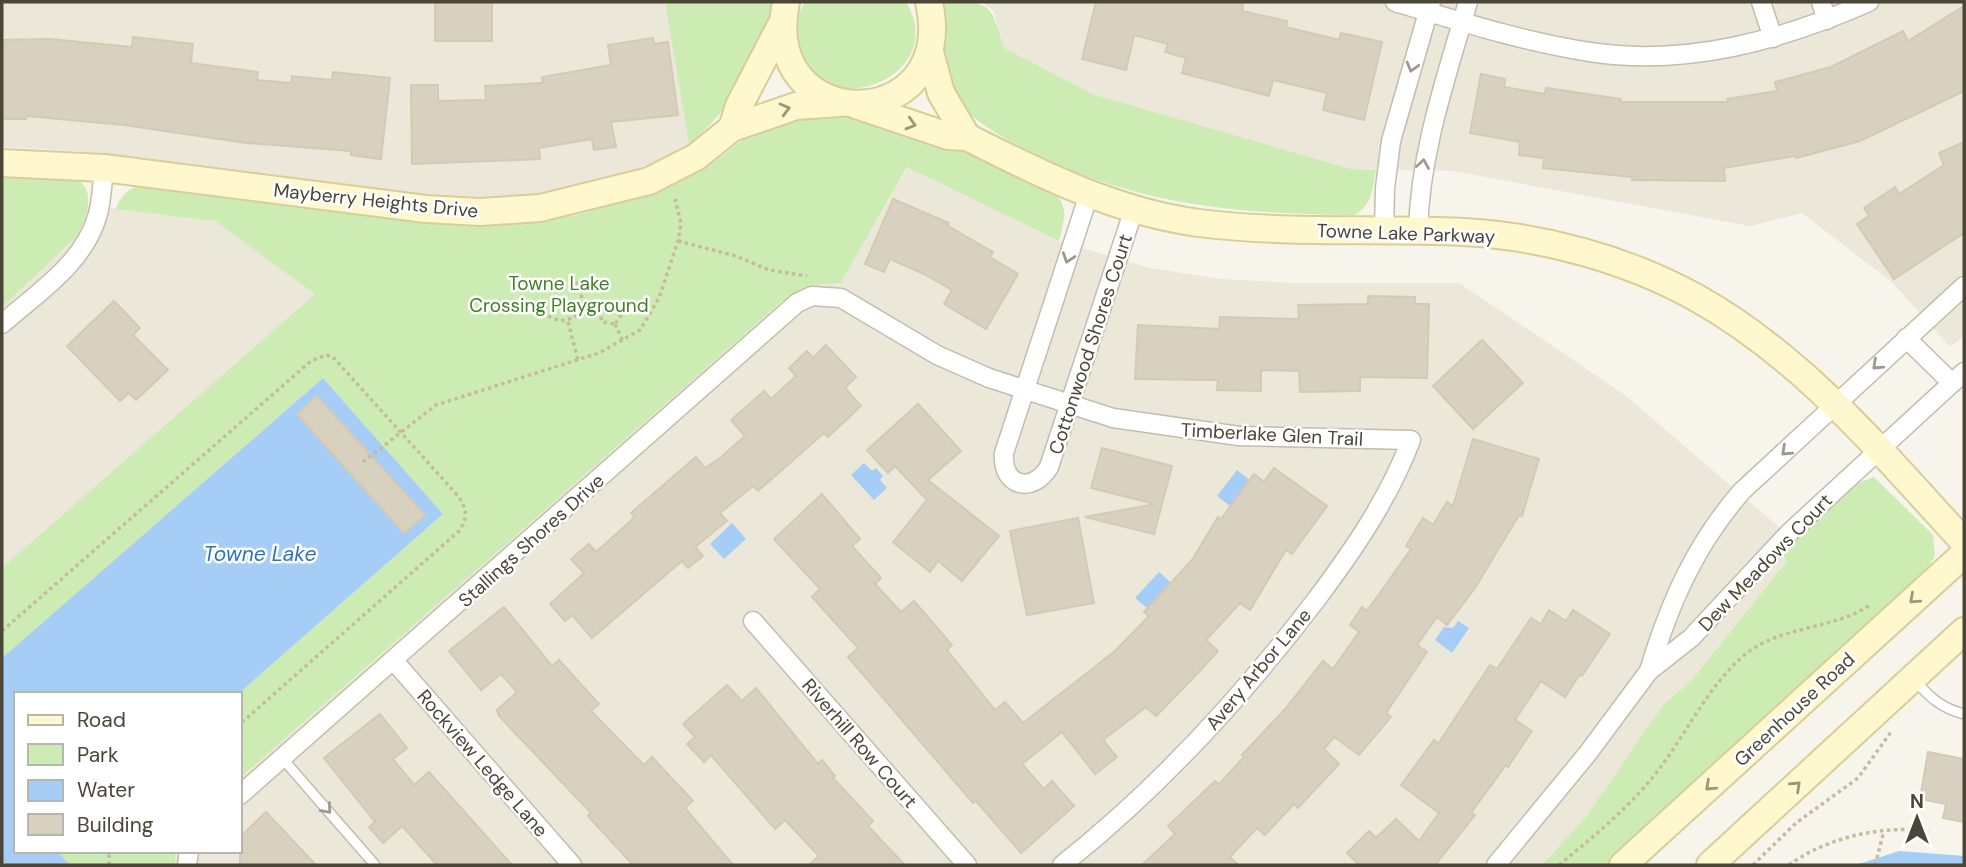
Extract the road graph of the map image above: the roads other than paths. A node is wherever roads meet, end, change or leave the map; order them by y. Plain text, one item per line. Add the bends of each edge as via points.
1 (929, 2) edge
2 (1395, 2) edge
3 (1468, 2) edge
4 (1761, 2) edge
5 (1821, 2) edge
6 (1869, 2) edge
7 (1442, 13) edge
8 (783, 15) edge
9 (1827, 20) junction
10 (1773, 38) junction
11 (930, 51) junction
12 (848, 104) junction
13 (732, 128) junction
14 (967, 137) junction
15 (2, 163) edge
16 (104, 168) junction
17 (1089, 194) junction
18 (1134, 209) junction
19 (1384, 231) junction
20 (1418, 232) junction
21 (1964, 286) edge
22 (826, 295) joint
23 (2, 324) edge
24 (1906, 338) junction
25 (1958, 377) edge
26 (1024, 390) junction
27 (1836, 404) junction
28 (1070, 405) junction
29 (1411, 440) joint
30 (1879, 450) junction
31 (1964, 542) edge
32 (1964, 554) edge
33 (753, 621) dead end
34 (1964, 631) edge
35 (394, 662) junction
36 (1649, 671) junction
37 (1913, 677) junction
38 (1964, 714) edge
39 (282, 758) junction
40 (242, 793) edge
41 (375, 865) edge
42 (572, 865) edge
43 (967, 865) edge
44 (1062, 865) edge
45 (1496, 865) edge
46 (1623, 865) edge
47 (1710, 865) edge

1 - 11 street via 934,27
2 - 7 street
3 - 7 street
4 - 10 street
5 - 9 street
6 - 9 street
7 - 10 street via 1540,43 1606,53 1673,54 1728,49
7 -> 19 street via 1391,141
20 -> 7 street
8 - 12 street via 788,61 809,88
8 - 13 street
9 - 10 street
11 - 12 street via 919,73 902,90 880,101
11 - 14 street via 941,93
13 -> 12 street, Mayberry Heights Drive via 796,106
12 -> 14 street, Towne Lake Parkway via 948,136
13 - 16 street, Mayberry Heights Drive via 696,157 649,181 540,208 480,212
14 - 17 street, Towne Lake Parkway
15 - 16 street, Mayberry Heights Drive
16 - 23 street via 98,214 88,241 71,263
17 - 18 street, Towne Lake Parkway
17 -> 26 street, Cottonwood Shores Court
18 - 19 street, Towne Lake Parkway via 1264,229
18 - 28 street, Cottonwood Shores Court
19 - 20 street, Towne Lake Parkway
20 - 27 street, Towne Lake Parkway via 1514,237 1634,270 1693,296 1743,327 1796,366
21 - 24 street, Dew Meadows Court
22 - 26 street, Timberlake Glen Trail via 848,301 937,355
22 - 35 street, Stallings Shores Drive via 797,303
24 - 25 street
24 -> 27 street, Dew Meadows Court
25 - 30 street, Dew Meadows Court
26 - 28 street, Timberlake Glen Trail
26 - 28 street, Cottonwood Shores Court via 1003,465 1008,476 1019,483 1042,479
27 - 30 street, Towne Lake Parkway
27 -> 36 street, Dew Meadows Court via 1719,518 1698,549 1663,626
28 - 29 street, Timberlake Glen Trail via 1136,422 1239,436
29 - 44 street, Avery Arbor Lane via 1374,519 1281,646 1198,740
30 - 31 street, Towne Lake Parkway
30 - 36 street, Dew Meadows Court via 1790,532 1691,638
32 -> 46 street, Greenhouse Road
33 - 43 street, Riverhill Row Court
34 - 37 street
35 - 39 street, Stallings Shores Drive
35 - 42 street, Rockview Ledge Lane
36 - 45 street, Dew Meadows Court
37 - 38 lane via 1933,701
47 -> 37 street
39 - 40 street, Stallings Shores Drive
39 -> 41 lane

